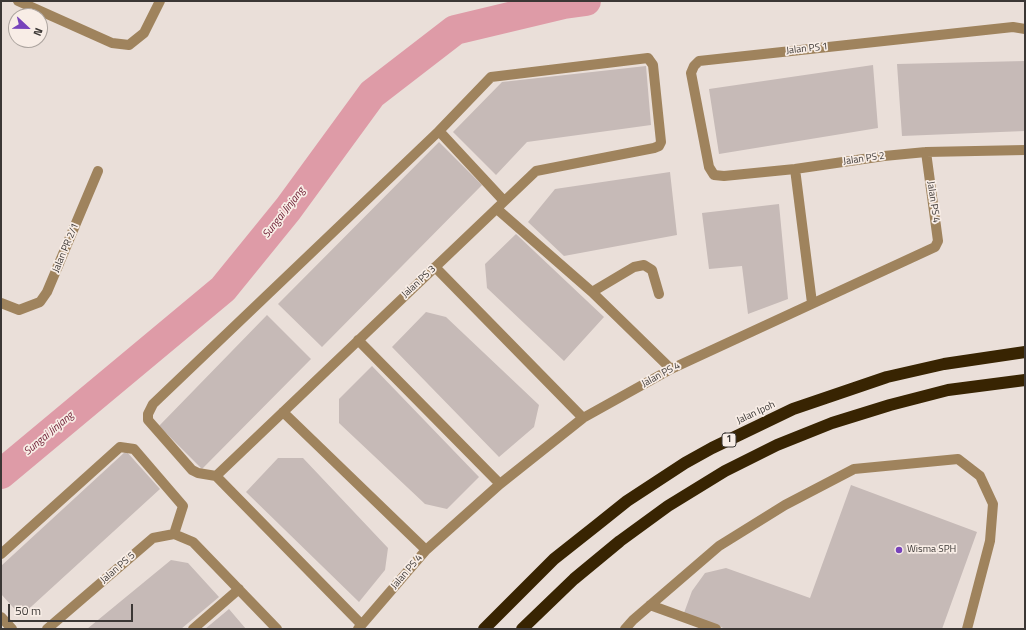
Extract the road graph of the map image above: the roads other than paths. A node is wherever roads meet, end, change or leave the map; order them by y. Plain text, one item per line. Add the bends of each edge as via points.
1 (18, 1) edge
2 (160, 1) edge
3 (1025, 29) edge
4 (439, 131) junction
5 (1025, 150) edge
6 (926, 152) junction
7 (709, 167) joint
8 (795, 169) junction
9 (98, 171) dead end
10 (504, 202) junction
11 (497, 209) junction
12 (435, 267) junction
13 (592, 292) junction
14 (659, 294) dead end
15 (1, 303) edge
16 (812, 303) junction
17 (358, 340) junction
18 (1025, 352) edge
19 (671, 369) junction
20 (1025, 380) edge
21 (283, 412) junction
22 (583, 418) junction
23 (216, 476) junction
24 (500, 484) junction
25 (174, 534) junction
26 (426, 550) junction
27 (1, 554) edge
28 (239, 589) junction
29 (650, 605) junction
30 (1, 617) edge
31 (359, 627) edge
32 (12, 629) edge
33 (47, 629) edge
34 (193, 629) edge
35 (277, 629) edge
36 (484, 629) edge
37 (522, 629) edge
38 (625, 629) edge
39 (716, 629) edge
40 (967, 629) edge

1 - 2 street via 112,43 129,45 144,33
3 - 7 street, Jalan PS 1 via 1013,27 699,61 691,73
4 - 10 street
4 - 10 street, Jalan PS 3 via 491,77 648,58 653,65 661,142 654,148 536,171
4 - 23 street via 149,409 148,420 192,470
5 - 6 street, Jalan PS 2
6 - 8 street, Jalan PS 2
6 - 16 street, Jalan PS 4 via 937,245
7 - 8 street, Jalan PS 2 via 714,175 724,176
8 - 16 street
9 - 15 street, Jalan PR 2/1 via 48,292 40,302 19,310
10 - 11 street, Jalan PS 3
11 - 12 street, Jalan PS 3
11 - 13 street
12 - 17 street, Jalan PS 3
12 - 22 street
13 - 14 street via 634,267 644,265 652,270
13 - 19 street
16 - 19 street, Jalan PS 4
17 - 21 street, Jalan PS 3
17 - 24 street
18 - 36 highway, Jalan Ipoh / 1 via 944,364 887,377 793,409 712,448 684,463 603,520 554,559
19 - 22 street, Jalan PS 4
20 - 37 highway via 948,390 890,405 832,423 777,445 725,471 662,510 574,580
21 - 23 street, Jalan PS 3
21 - 26 street
22 - 24 street, Jalan PS 4
23 - 31 street
24 - 26 street, Jalan PS 4
25 - 27 street via 183,506 134,449 120,447
25 - 28 street via 193,542
25 - 33 street, Jalan PS 5 via 153,538
26 - 31 street, Jalan PS 4
28 - 34 street
28 - 35 street
29 - 38 street
29 - 39 street
29 - 40 street via 719,546 784,504 854,469 958,459 980,476 993,504 990,541
30 - 32 street

